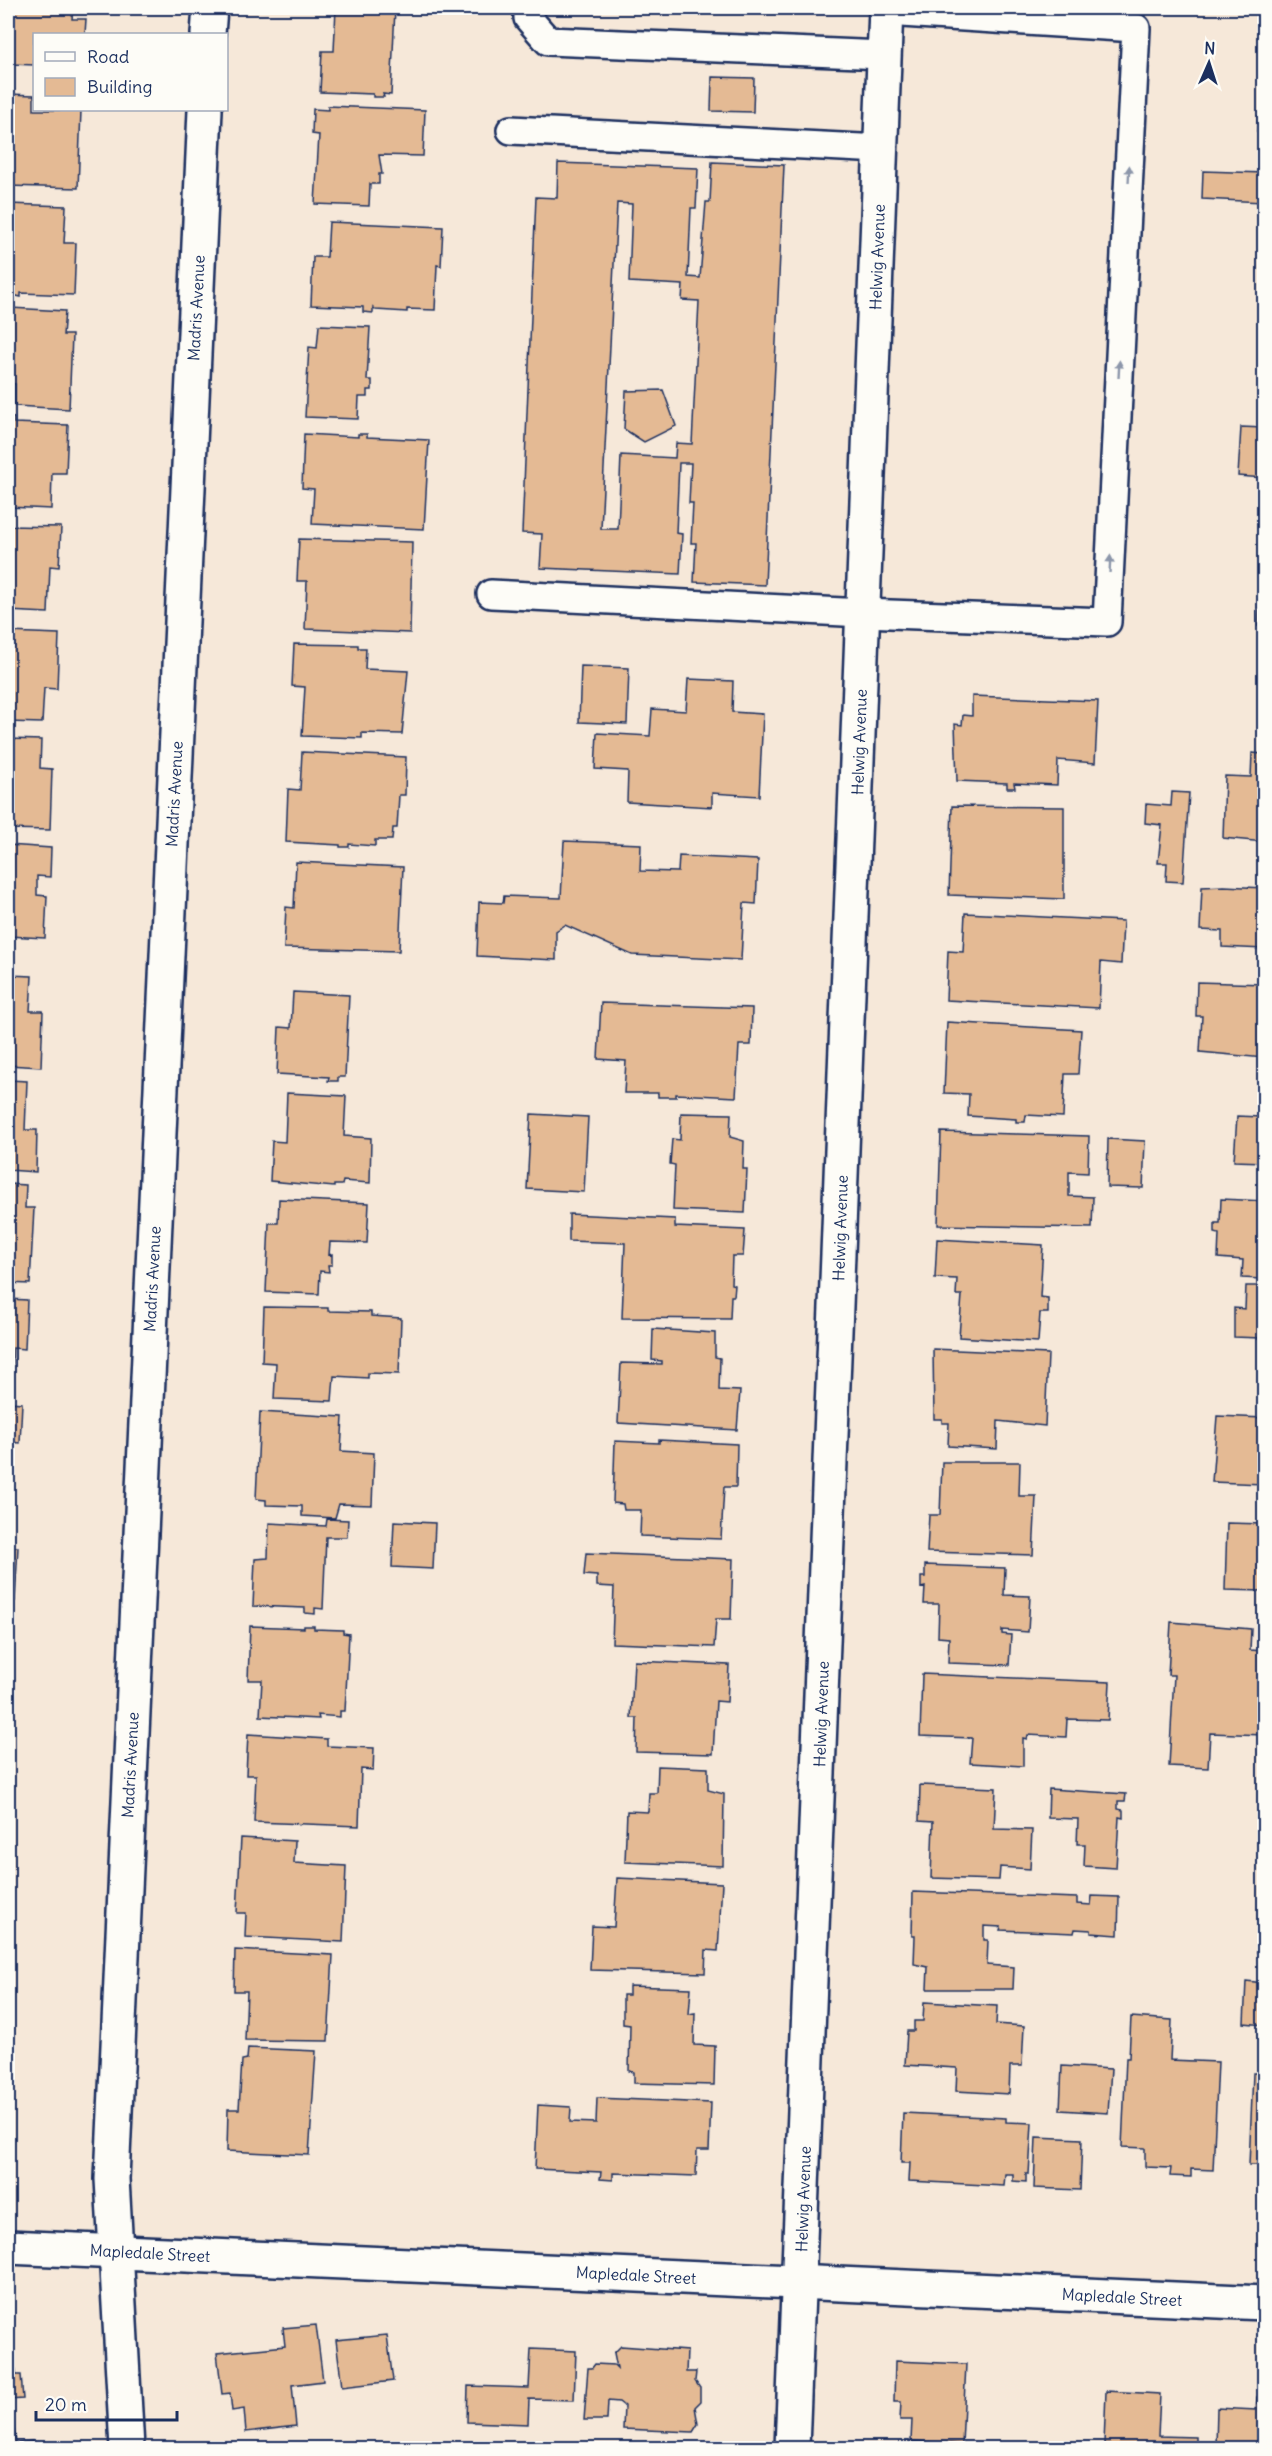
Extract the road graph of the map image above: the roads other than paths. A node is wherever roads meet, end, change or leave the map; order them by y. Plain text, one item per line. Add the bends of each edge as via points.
1 (210, 8) edge
2 (528, 8) edge
3 (886, 10) edge
4 (208, 33) edge
5 (884, 55) junction
6 (205, 111) edge
7 (511, 130) dead end
8 (881, 149) junction
9 (491, 594) dead end
10 (863, 613) junction
11 (8, 2247) edge
12 (115, 2252) junction
13 (800, 2283) junction
14 (1264, 2303) edge
15 (127, 2448) edge
16 (792, 2448) edge

1 - 4 street
2 - 5 lane via 528,18 549,41
3 - 5 street, Helwig Avenue
10 -> 3 lane via 1107,622 1136,28
5 - 8 street, Helwig Avenue
6 - 12 street, Madris Avenue via 112,2167
7 - 8 lane
8 - 10 street, Helwig Avenue
9 - 10 lane
10 - 13 street, Helwig Avenue
11 - 12 street, Mapledale Street
12 - 13 street, Mapledale Street
12 - 15 street, Madris Avenue
13 - 14 street, Mapledale Street
13 - 16 street, Helwig Avenue

